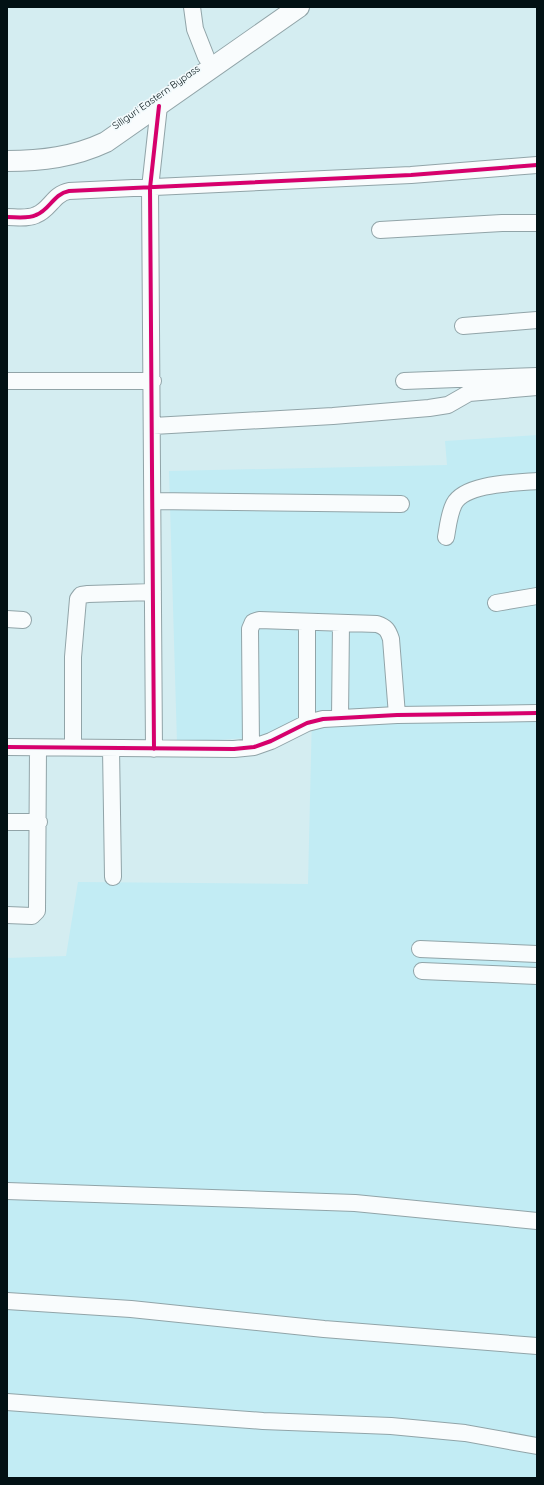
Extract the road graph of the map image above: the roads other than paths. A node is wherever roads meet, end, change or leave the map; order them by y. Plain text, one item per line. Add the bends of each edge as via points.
1 (192, 7) edge
2 (275, 7) edge
3 (299, 7) edge
4 (206, 57) junction
5 (159, 106) junction
6 (7, 150) edge
7 (7, 161) edge
8 (537, 165) edge
9 (150, 188) junction
10 (7, 217) edge
11 (537, 223) edge
12 (380, 230) dead end
13 (537, 320) edge
14 (463, 326) dead end
15 (537, 376) edge
16 (7, 381) edge
17 (152, 381) junction
18 (404, 381) dead end
19 (537, 387) edge
20 (153, 426) junction
21 (537, 481) edge
22 (153, 501) junction
23 (401, 504) dead end
24 (446, 537) dead end
25 (153, 592) junction
26 (537, 596) edge
27 (496, 603) dead end
28 (306, 622) junction
29 (341, 623) junction
30 (537, 713) edge
31 (397, 716) junction
32 (340, 718) junction
33 (307, 723) junction
34 (7, 747) edge
35 (251, 747) junction
36 (38, 748) junction
37 (73, 748) junction
38 (111, 748) junction
39 (154, 749) junction
40 (7, 822) edge
41 (39, 822) junction
42 (113, 877) dead end
43 (7, 915) edge
44 (420, 949) dead end
45 (537, 954) edge
46 (422, 971) dead end
47 (537, 976) edge
48 (7, 1192) edge
49 (537, 1222) edge
50 (7, 1301) edge
51 (537, 1346) edge
52 (7, 1402) edge
53 (537, 1446) edge

1 - 4 street via 195,29
2 - 4 main road, Siliguri Eastern Bypass
3 - 5 main road, Siliguri Eastern Bypass
4 - 6 main road, Siliguri Eastern Bypass via 99,134 58,147
5 - 7 main road, Siliguri Eastern Bypass via 106,142 87,151 50,159
5 - 9 street
8 - 9 street via 411,175
9 - 10 street via 65,192 36,216
9 - 17 street
11 - 12 street
13 - 14 street
15 - 18 street
16 - 17 street
17 - 20 street
19 - 20 street via 468,393 448,405 429,408
20 - 22 street
21 - 24 street via 469,491 458,498 454,505
22 - 23 street
22 - 25 street
25 - 37 street via 88,594 81,595 78,599 73,657
25 - 39 street
26 - 27 street
28 - 29 street
28 - 33 street
28 - 35 street via 259,620 251,624
29 - 31 street via 377,624 389,631
29 - 32 street
30 - 31 street
31 - 32 street
32 - 33 street
33 - 35 street via 271,741
34 - 36 street
35 - 39 street
36 - 37 street
36 - 41 street
37 - 38 street
38 - 39 street
38 - 42 street
40 - 41 street
41 - 43 street via 37,911 32,916
44 - 45 street
46 - 47 street
48 - 49 street via 355,1203
50 - 51 street
52 - 53 street via 264,1421 391,1426 465,1433

